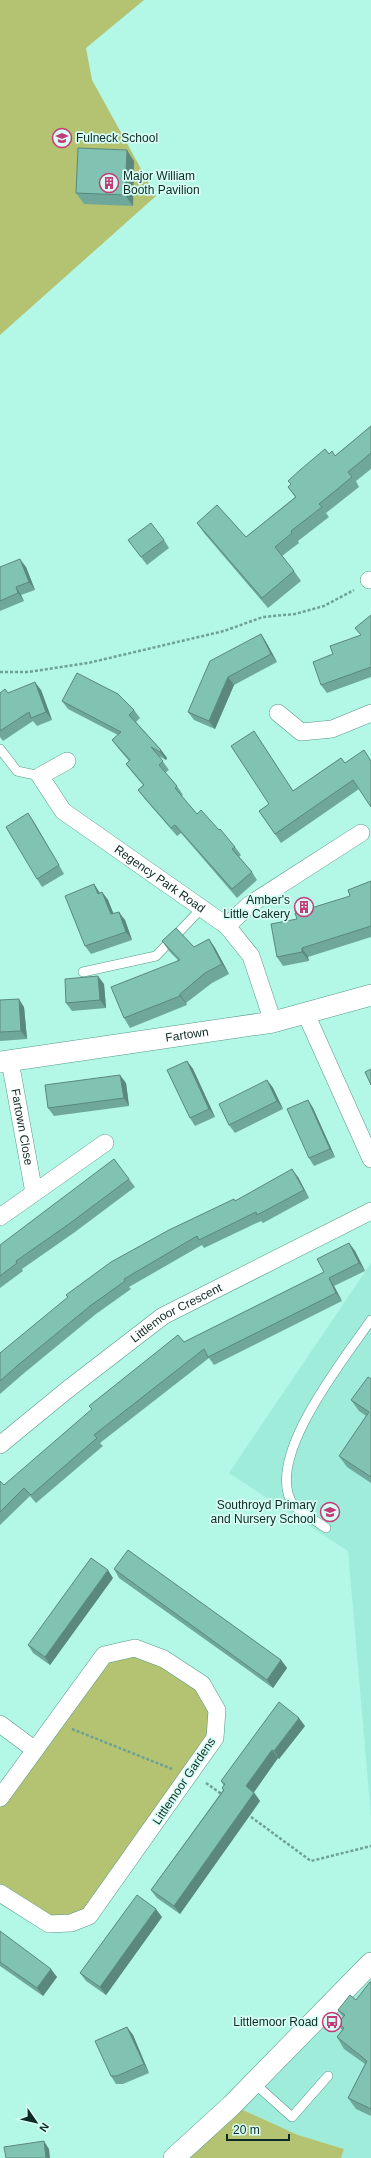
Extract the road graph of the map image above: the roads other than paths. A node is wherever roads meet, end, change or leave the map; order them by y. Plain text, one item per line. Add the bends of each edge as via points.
1 (371, 712) edge
2 (278, 713) dead end
3 (0, 749) edge
4 (67, 761) dead end
5 (40, 776) junction
6 (362, 833) dead end
7 (201, 909) junction
8 (227, 926) junction
9 (83, 972) dead end
10 (371, 995) edge
11 (306, 1014) junction
12 (273, 1022) junction
13 (5, 1061) edge
14 (105, 1143) dead end
15 (371, 1159) edge
16 (34, 1193) junction
17 (370, 1213) edge
18 (0, 1217) edge
19 (371, 1320) edge
20 (0, 1445) edge
21 (326, 1528) dead end
22 (0, 1724) edge
23 (35, 1750) junction
24 (0, 1798) edge
25 (0, 1893) edge
26 (371, 1963) edge
27 (328, 2076) dead end
28 (254, 2083) junction
29 (174, 2158) edge

1 - 2 street via 332,729 302,732
3 - 5 lane via 17,771
4 - 5 street
5 - 7 street, Regency Park Road via 63,810
6 - 8 street via 249,905
7 - 8 street, Regency Park Road
7 - 9 lane via 156,956
8 - 12 street, Regency Park Road via 251,956
10 - 11 street, Fartown
11 - 12 street, Fartown
11 - 15 street
12 - 13 street, Fartown
13 - 16 street, Fartown Close
14 - 16 street
16 - 18 street
17 - 20 street, Littlemoor Crescent via 163,1316
19 - 21 lane via 305,1420 295,1439 287,1467 288,1491 294,1506
22 - 23 street
23 - 24 street, Littlemoor Gardens
23 - 25 street, Littlemoor Gardens via 104,1655 135,1648 164,1659 202,1684 217,1710 215,1738 89,1916 71,1923 49,1924
26 - 28 street
27 - 28 lane via 292,2117
28 - 29 street

